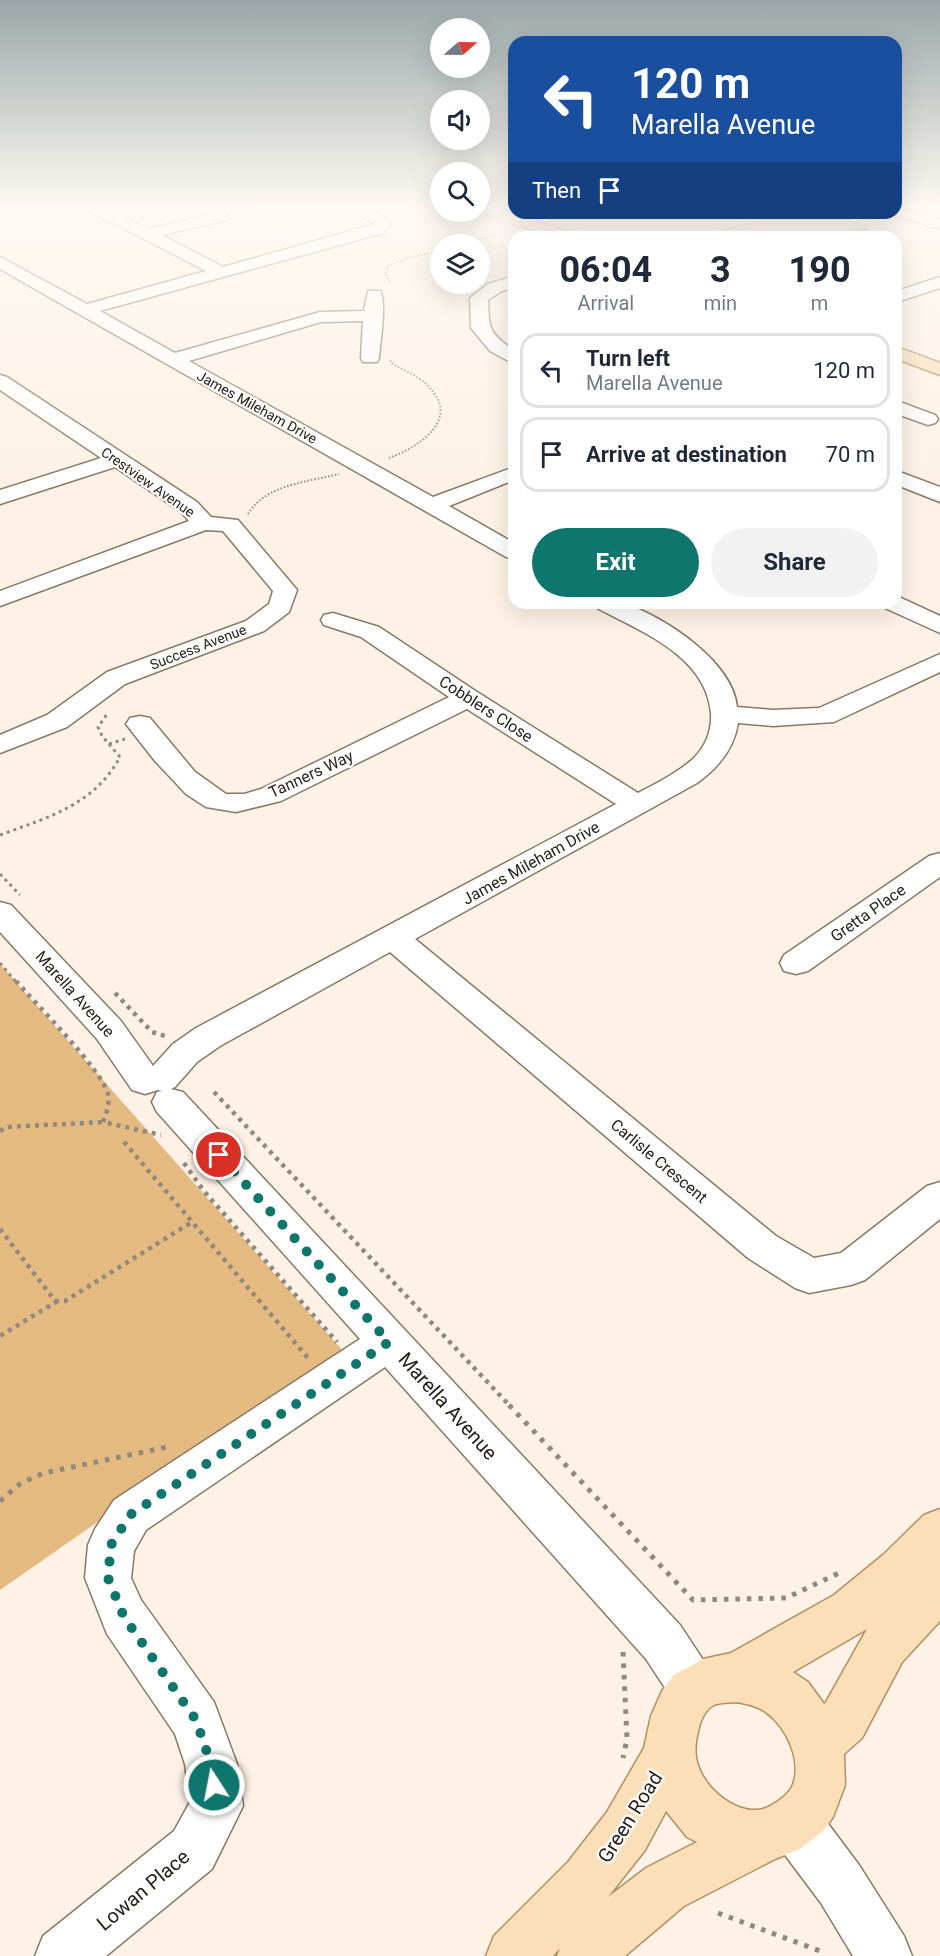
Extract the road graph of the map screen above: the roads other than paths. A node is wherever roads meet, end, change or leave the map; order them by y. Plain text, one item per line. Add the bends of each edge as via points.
1 (63, 298) edge
2 (126, 298) edge
3 (374, 298) edge
4 (479, 298) edge
5 (84, 310) junction
6 (373, 315) junction
7 (508, 354) edge
8 (902, 355) edge
9 (370, 358) dead end
10 (172, 360) junction
11 (940, 369) edge
12 (0, 381) edge
13 (902, 408) edge
14 (902, 422) edge
15 (117, 459) junction
16 (508, 475) edge
17 (902, 479) edge
18 (940, 495) edge
19 (0, 497) edge
20 (433, 506) junction
21 (204, 523) junction
22 (508, 549) edge
23 (0, 599) edge
24 (902, 607) edge
25 (616, 609) edge
26 (330, 617) dead end
27 (940, 626) edge
28 (940, 662) edge
29 (468, 698) junction
30 (725, 714) junction
31 (140, 724) dead end
32 (0, 745) edge
33 (637, 805) junction
34 (940, 862) edge
35 (12, 905) edge
36 (394, 938) junction
37 (796, 963) dead end
38 (161, 1099) junction
39 (940, 1197) edge
40 (346, 1350) junction
41 (940, 1531) edge
42 (940, 1587) edge
43 (715, 1683) junction
44 (817, 1745) junction
45 (670, 1755) junction
46 (779, 1831) junction
47 (63, 1956) edge
48 (514, 1956) edge
49 (585, 1956) edge
50 (884, 1956) edge

1 - 5 street, James Mileham Drive
2 - 5 street
3 - 6 street
4 - 7 street via 480,328
5 - 10 street, James Mileham Drive
6 - 9 street
6 - 10 street via 320,317
8 - 11 main road
10 - 20 street, James Mileham Drive
12 - 15 street, Crestview Avenue
13 - 14 street via 922,417
15 - 19 street
15 - 21 street, Crestview Avenue via 189,507
16 - 20 street
17 - 18 street
20 - 22 street, James Mileham Drive
21 - 23 street, Crestview Avenue
21 - 32 street, Success Avenue via 230,525 285,590 280,607 255,626 116,678 57,721
24 - 27 street
25 - 30 street, James Mileham Drive via 699,659 720,686
26 - 29 street, Cobblers Close via 370,632
28 - 30 street via 824,716 773,718
29 - 31 street, Tanners Way via 271,795 232,803 205,794 162,754
29 - 33 street, Cobblers Close
30 - 33 street, James Mileham Drive via 724,730 704,765
33 - 36 street, James Mileham Drive
34 - 37 street, Gretta Place
35 - 38 street, Marella Avenue
36 - 38 street, James Mileham Drive via 208,1037 185,1053
36 - 39 street, Carlisle Crescent via 762,1247 809,1276 851,1268
38 - 40 street, Marella Avenue
40 - 43 street, Marella Avenue via 663,1642
40 - 47 street, Lowan Place via 130,1515 111,1545 108,1578 124,1617 196,1720 211,1764 217,1806 193,1850
41 - 43 main road via 851,1612
42 - 44 main road via 885,1645 844,1720
43 - 44 main road via 766,1684 790,1700 807,1721
43 - 45 main road via 681,1706 674,1722
44 - 46 main road via 818,1786 810,1806
45 - 46 main road via 687,1800 706,1819 731,1833
45 - 48 main road, Green Road via 627,1830 592,1878
46 - 49 main road via 665,1887
46 - 50 street via 840,1884

